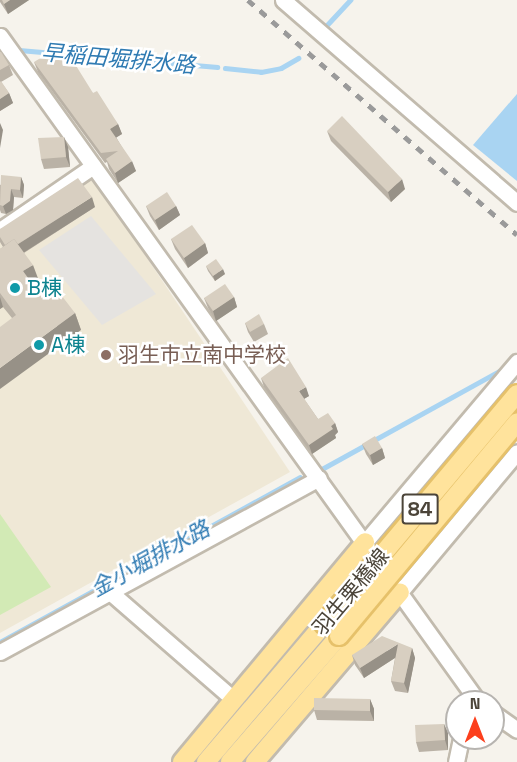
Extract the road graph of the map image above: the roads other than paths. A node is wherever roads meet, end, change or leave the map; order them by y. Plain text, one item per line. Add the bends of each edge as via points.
1 (283, 0) edge
2 (0, 36) edge
3 (93, 166) junction
4 (517, 203) edge
5 (0, 230) edge
6 (517, 362) edge
7 (517, 394) edge
8 (517, 422) edge
9 (517, 452) edge
10 (319, 478) junction
11 (365, 542) junction
12 (110, 592) junction
13 (400, 592) junction
14 (0, 651) edge
15 (469, 690) edge
16 (226, 693) dead end
17 (182, 762) edge
18 (206, 762) edge
19 (230, 762) edge
20 (255, 762) edge

1 - 4 street
2 - 3 street
3 - 5 street
3 - 10 street
6 - 11 street
7 - 18 main road, 羽生栗橋線 / 84, bridge
8 - 19 main road, 羽生栗橋線 / 84, bridge
9 - 13 street
10 - 11 street
10 - 12 street
11 - 13 street
11 - 17 main road
12 - 14 street
12 - 16 street
13 - 15 street
13 - 20 main road

